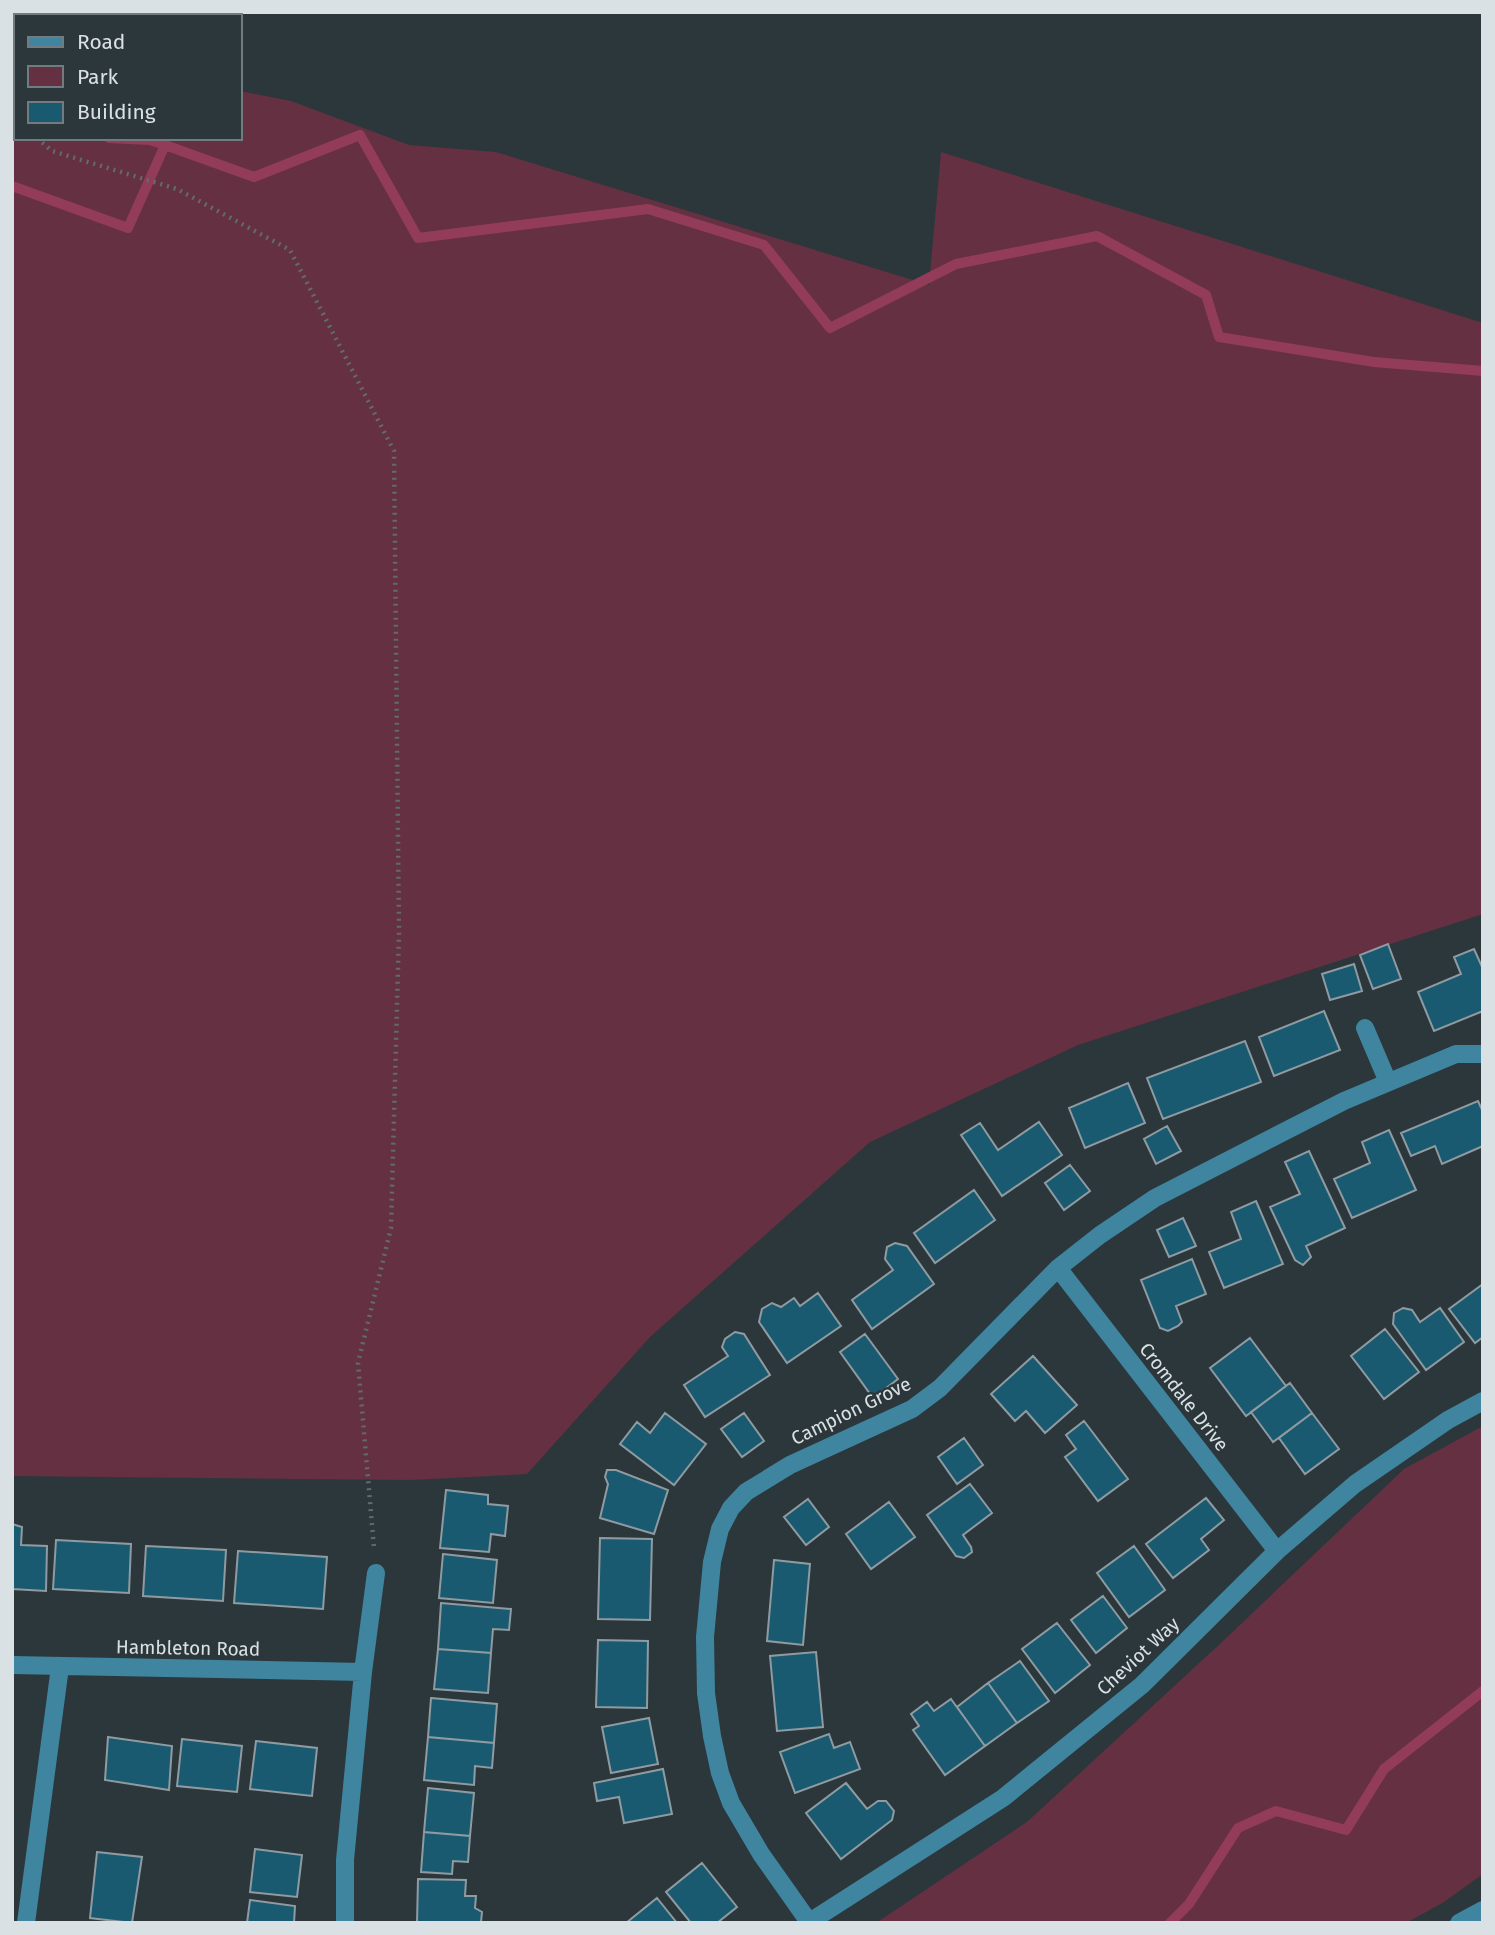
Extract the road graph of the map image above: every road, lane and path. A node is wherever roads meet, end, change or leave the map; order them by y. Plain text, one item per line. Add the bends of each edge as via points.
1 (39, 140) edge
2 (1365, 1028) dead end
3 (1483, 1054) edge
4 (1388, 1082) junction
5 (1058, 1268) junction
6 (1483, 1401) edge
7 (1277, 1551) junction
8 (376, 1573) joint
9 (12, 1665) edge
10 (60, 1667) junction
11 (363, 1672) junction
12 (1483, 1910) edge
13 (808, 1922) edge
14 (26, 1923) edge
15 (345, 1923) edge
16 (1459, 1923) edge

1 - 8 path via 52,151 169,187 290,250 394,451 399,932 391,1228 358,1363
2 - 4 street
3 - 4 street, Campion Grove via 1456,1054
4 - 5 street, Campion Grove via 1155,1198
5 - 7 street, Cromdale Drive
5 - 13 street, Campion Grove via 940,1388 912,1409 790,1465 746,1492 720,1529 705,1637 706,1693 720,1773 761,1854
6 - 7 street, Cheviot Way via 1354,1484
7 - 13 street, Cheviot Way via 1142,1685 1003,1798
8 - 11 street
9 - 10 street, Hambleton Road
10 - 11 street, Hambleton Road
10 - 14 street
11 - 15 street via 345,1860
12 - 16 street

